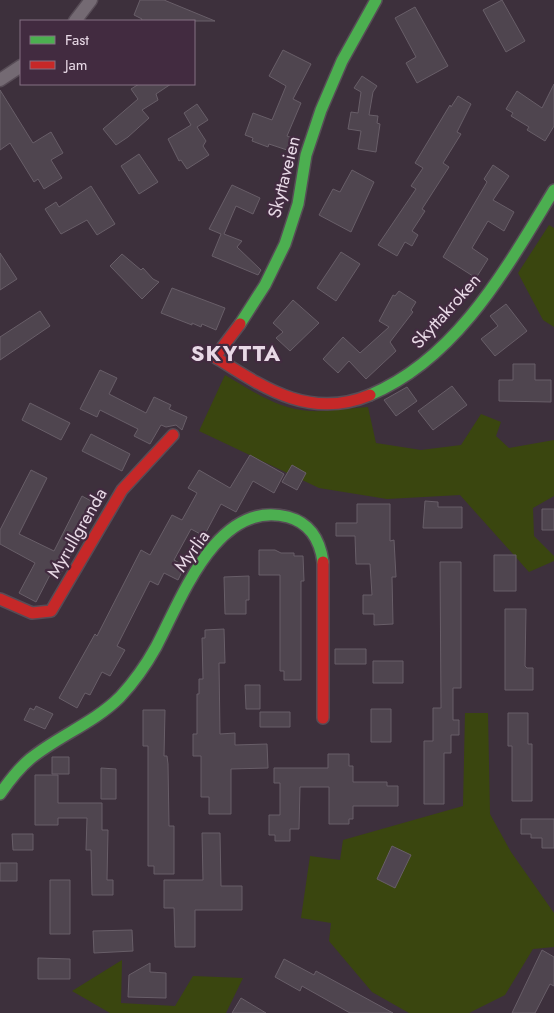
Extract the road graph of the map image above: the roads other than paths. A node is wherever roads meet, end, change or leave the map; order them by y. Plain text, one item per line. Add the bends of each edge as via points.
1 (91, 0) edge
2 (376, 0) edge
3 (76, 20) edge
4 (20, 67) edge
5 (0, 80) edge
6 (554, 190) edge
7 (215, 357) joint
8 (173, 435) dead end
9 (0, 599) edge
10 (323, 718) dead end
11 (0, 794) edge

1 - 3 street
2 - 7 street, Skyttaveien via 348,49 330,90 308,149 298,205 271,273 238,328
4 - 5 street
6 - 7 street, Skyttakroken via 506,270 460,327 422,364 362,398 318,402 286,397 264,388
8 - 9 street, Myrullgrenda via 122,490 51,611 35,613
10 - 11 street, Myrlia via 321,550 315,535 297,520 274,515 258,517 230,530 212,549 144,667 124,694 102,713 28,759

